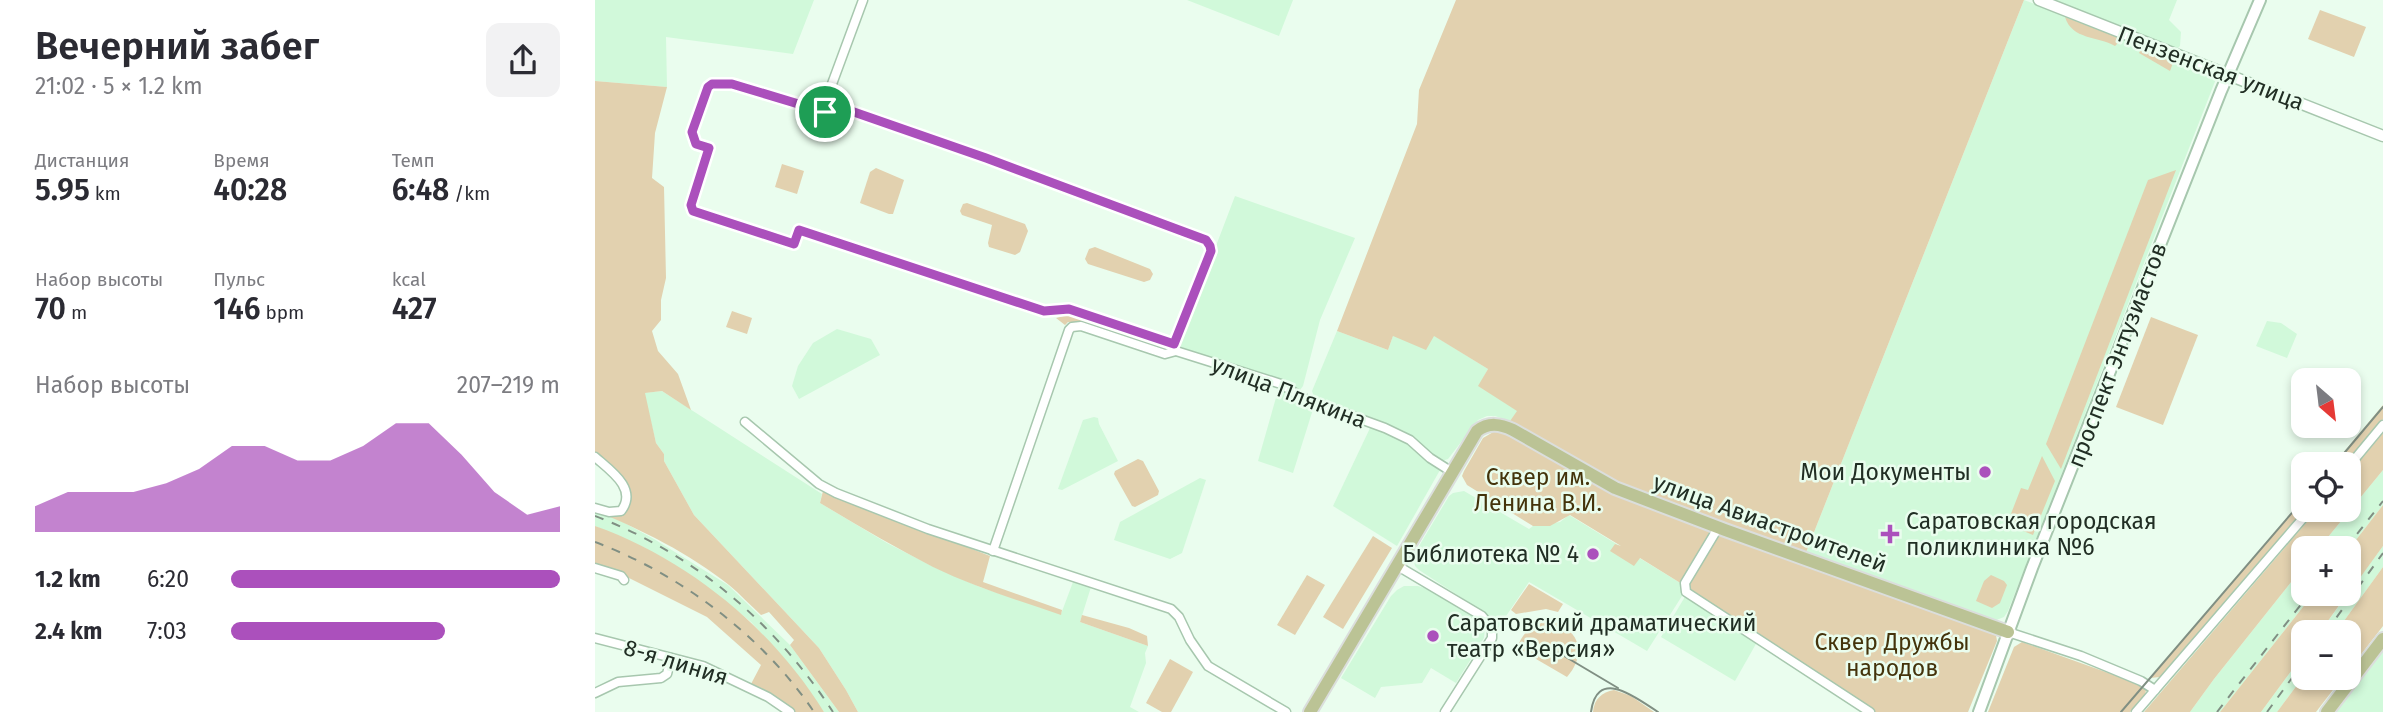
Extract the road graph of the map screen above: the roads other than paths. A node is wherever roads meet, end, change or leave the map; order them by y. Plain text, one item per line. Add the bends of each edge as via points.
1 (863, 0) edge
2 (2039, 0) edge
3 (2260, 0) edge
4 (2228, 75) junction
5 (822, 111) junction
6 (2383, 136) edge
7 (1175, 347) junction
8 (744, 422) dead end
9 (2383, 425) edge
10 (2361, 452) edge
11 (595, 457) edge
12 (1452, 472) junction
13 (595, 508) edge
14 (2300, 522) edge
15 (1718, 528) junction
16 (993, 551) junction
17 (1396, 565) junction
18 (595, 569) edge
19 (624, 580) dead end
20 (2008, 632) junction
21 (595, 638) edge
22 (2383, 639) edge
23 (671, 658) junction
24 (2155, 690) junction
25 (595, 693) edge
26 (790, 712) edge
27 (1286, 712) edge
28 (1310, 712) edge
29 (1445, 712) edge
30 (1870, 712) edge
31 (1979, 712) edge
32 (2136, 712) edge
33 (2327, 712) edge

1 - 5 street
2 - 4 street, Пензенская улица
3 - 4 main road, проспект Энтузиастов
4 - 6 street, Пензенская улица
4 - 20 main road, проспект Энтузиастов
5 - 7 street via 851,111 1206,240 1211,251
5 - 7 street, улица Плякина via 732,84 710,85 692,132 696,144 709,148 691,209 794,244 799,230 1044,311 1069,309
7 - 12 street, улица Плякина via 1281,384 1303,398 1385,428 1410,440
7 - 16 street via 1165,354 1081,326 1069,330
8 - 16 street via 836,493
9 - 10 street
11 - 13 street via 628,493 621,511
12 - 15 main road, улица Авиастроителей via 1476,431 1495,424 1615,488
12 - 17 main road
14 - 24 street
15 - 20 main road, улица Авиастроителей
15 - 30 street via 1685,583 1686,592
16 - 27 street via 1171,609 1208,666
17 - 28 main road
17 - 29 street via 1482,616 1492,628 1492,638
18 - 19 street
20 - 24 street, улица Авиастроителей via 2081,656
20 - 31 main road, проспект Энтузиастов
21 - 23 street, 8-я линия
22 - 33 main road
23 - 25 street via 667,674 661,678 618,681
23 - 26 street, 8-я линия via 730,678
24 - 32 street

